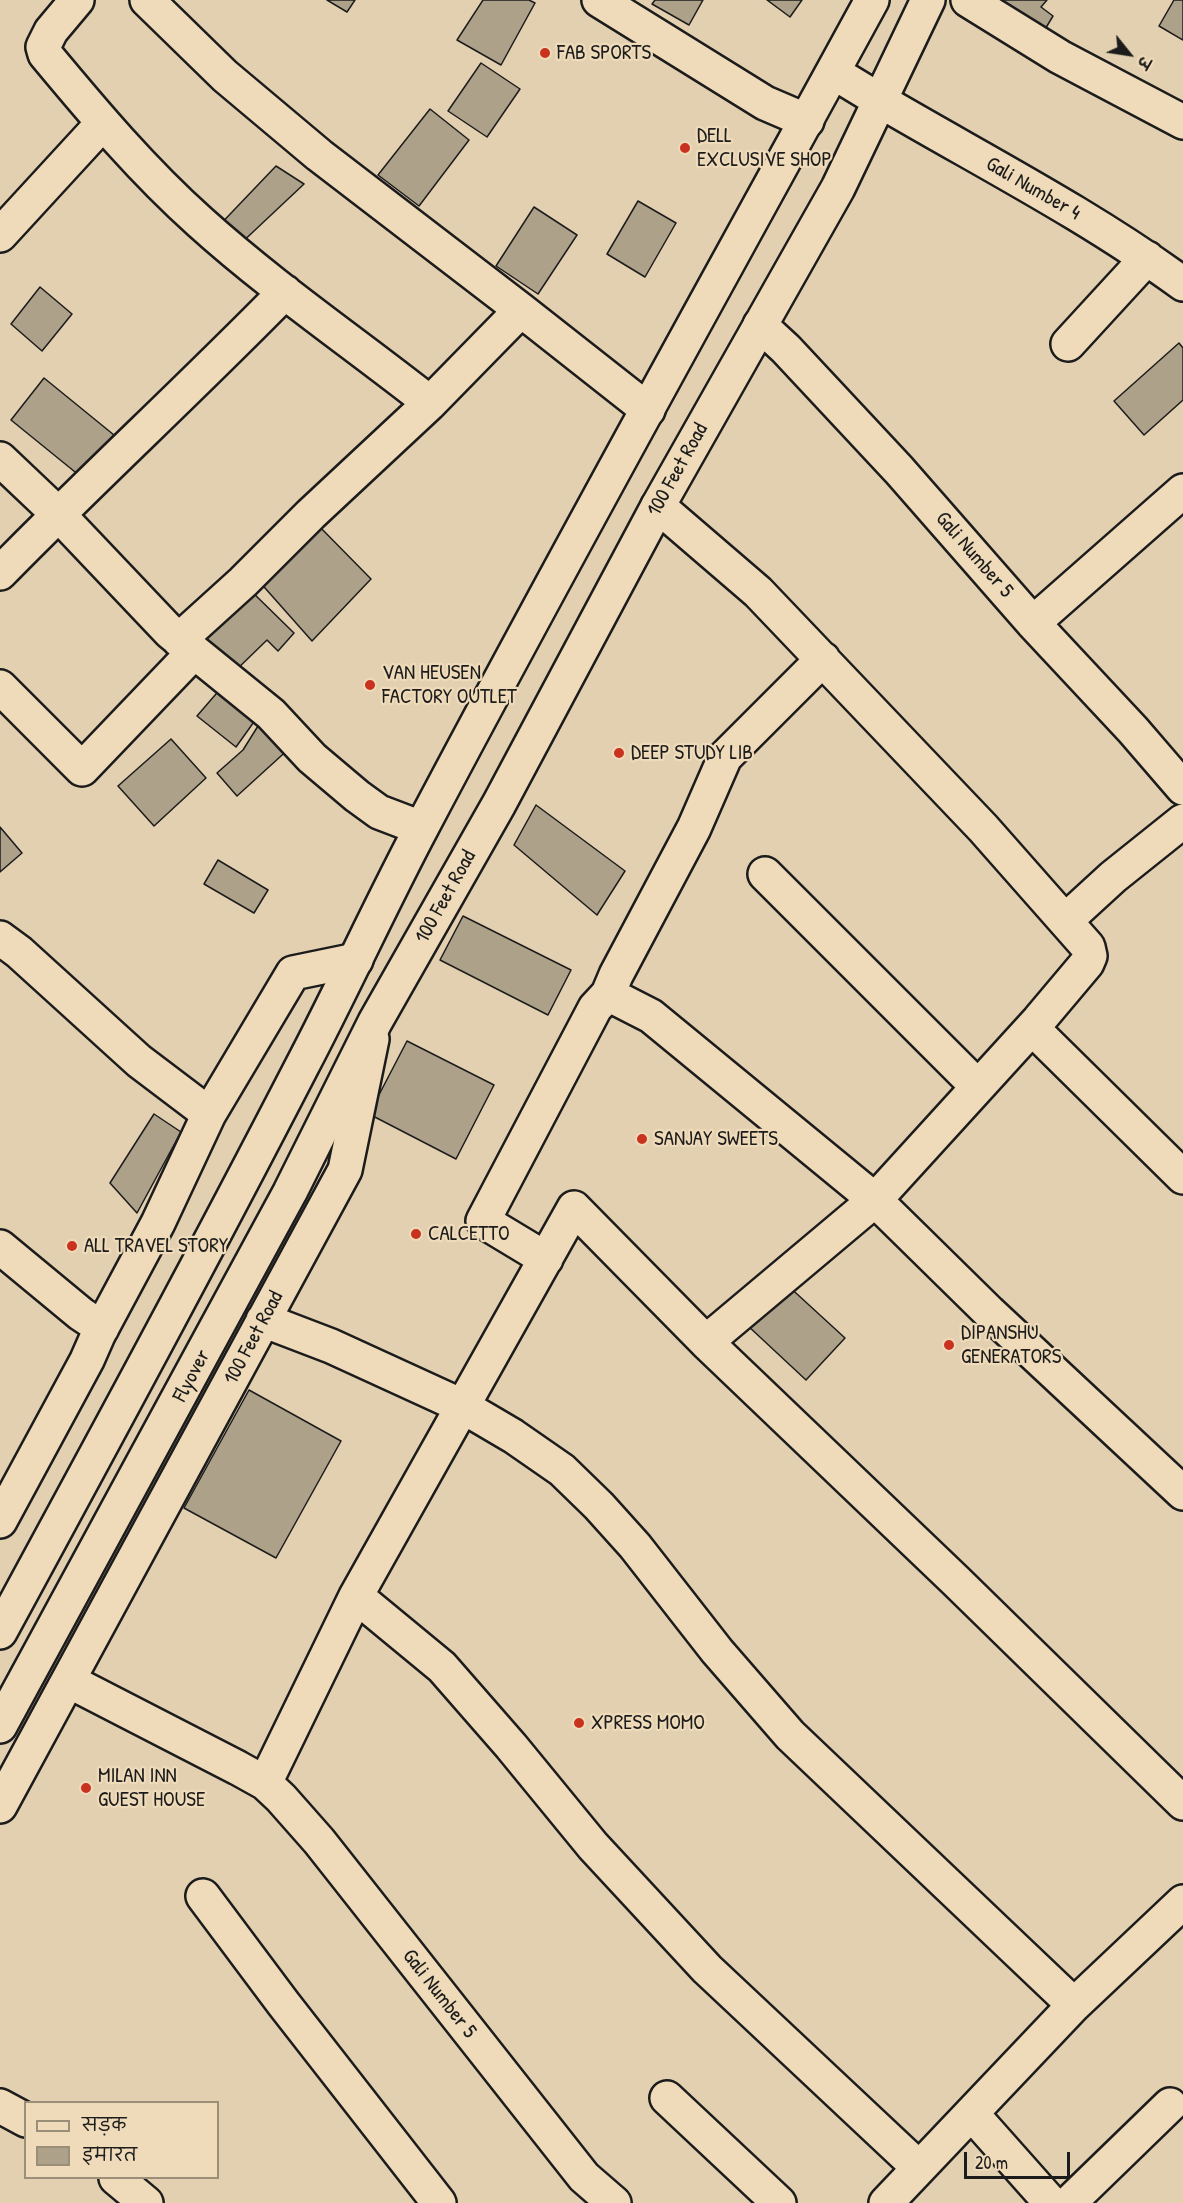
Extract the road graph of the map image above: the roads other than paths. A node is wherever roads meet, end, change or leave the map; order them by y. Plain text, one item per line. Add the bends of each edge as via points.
1 (77, 0) edge
2 (147, 0) edge
3 (599, 0) edge
4 (872, 0) edge
5 (928, 0) edge
6 (968, 0) edge
7 (833, 72) junction
8 (879, 100) junction
9 (807, 121) junction
10 (1183, 122) edge
11 (102, 124) junction
12 (0, 235) edge
13 (1147, 258) junction
14 (1183, 284) edge
15 (285, 292) junction
16 (521, 310) junction
17 (760, 326) junction
18 (1068, 344) dead end
19 (430, 403) junction
20 (648, 410) junction
21 (0, 459) edge
22 (1183, 491) edge
23 (658, 506) junction
24 (58, 514) junction
25 (0, 573) edge
26 (1033, 623) junction
27 (186, 646) junction
28 (823, 659) junction
29 (0, 687) edge
30 (1183, 788) edge
31 (1183, 821) edge
32 (421, 828) junction
33 (765, 874) dead end
34 (1065, 921) junction
35 (0, 938) edge
36 (356, 960) junction
37 (608, 994) junction
38 (375, 1022) junction
39 (1032, 1028) junction
40 (977, 1086) junction
41 (209, 1114) junction
42 (1183, 1177) edge
43 (875, 1200) junction
44 (0, 1247) edge
45 (546, 1259) junction
46 (264, 1320) junction
47 (102, 1328) junction
48 (706, 1342) junction
49 (462, 1406) junction
50 (1183, 1493) edge
51 (0, 1521) edge
52 (356, 1596) junction
53 (0, 1632) edge
54 (69, 1681) junction
55 (0, 1726) edge
56 (265, 1783) junction
57 (1183, 1803) edge
58 (0, 1806) edge
59 (202, 1896) dead end
60 (1183, 1902) edge
61 (1074, 2005) junction
62 (667, 2098) dead end
63 (1170, 2105) dead end
64 (0, 2106) edge
65 (972, 2114) junction
66 (24, 2119) edge
67 (919, 2168) junction
68 (117, 2179) edge
69 (146, 2203) edge
70 (439, 2203) edge
71 (614, 2203) edge
72 (779, 2203) edge
73 (886, 2203) edge
74 (1051, 2203) edge
75 (1069, 2203) edge

1 - 11 street via 43,47
2 - 16 street via 267,113
3 - 9 street via 765,103
4 - 7 street
5 - 8 street, 100 Feet Road
6 - 10 street via 1060,57
7 - 8 street, Gali Number 4
7 - 9 street
8 - 13 street, Gali Number 4
8 - 17 street, 100 Feet Road via 838,188
9 - 20 street
11 - 12 street
11 - 15 street via 201,223
13 - 14 street, Gali Number 4
13 - 18 street
15 - 19 street
15 - 24 street
16 - 19 street
16 - 20 street
17 - 23 street, 100 Feet Road
17 - 26 street, Gali Number 5 via 899,470
19 - 27 street via 311,514
20 - 32 street
21 - 24 street
22 - 26 street
23 - 28 street via 758,592
23 - 38 street, 100 Feet Road via 499,804
24 - 25 street
24 - 27 street
26 - 30 street, Gali Number 5
27 - 29 street via 82,769
27 - 32 street via 271,714 312,758 357,796 379,812
28 - 34 street
28 - 37 street via 725,757 694,828
31 - 34 street
32 - 36 street
33 - 40 street
34 - 39 street via 1088,947 1090,956
35 - 41 street via 139,1061
36 - 41 street via 293,973
36 - 53 street via 131,1392
37 - 43 street via 651,1017
37 - 45 street via 595,1008 483,1221
38 - 46 street, 100 Feet Road via 345,1170
38 - 55 street, Flyover via 290,1192
39 - 40 street
39 - 42 street
40 - 43 street
41 - 47 street via 158,1223
43 - 48 street
43 - 50 street
44 - 47 street
45 - 48 street via 574,1208
45 - 49 street
46 - 49 street
46 - 54 street, 100 Feet Road
47 - 51 street
48 - 57 street
49 - 52 street
49 - 61 street via 562,1470 599,1506 790,1736
52 - 56 street
52 - 67 street via 442,1667 593,1846 699,1961
54 - 56 street, Gali Number 5
54 - 58 street, 100 Feet Road
56 - 71 street, Gali Number 5 via 319,1841 584,2177
59 - 70 street
60 - 61 street
61 - 65 street
62 - 72 street
63 - 75 street
64 - 66 street
65 - 67 street
65 - 74 street
67 - 73 street
68 - 69 street

